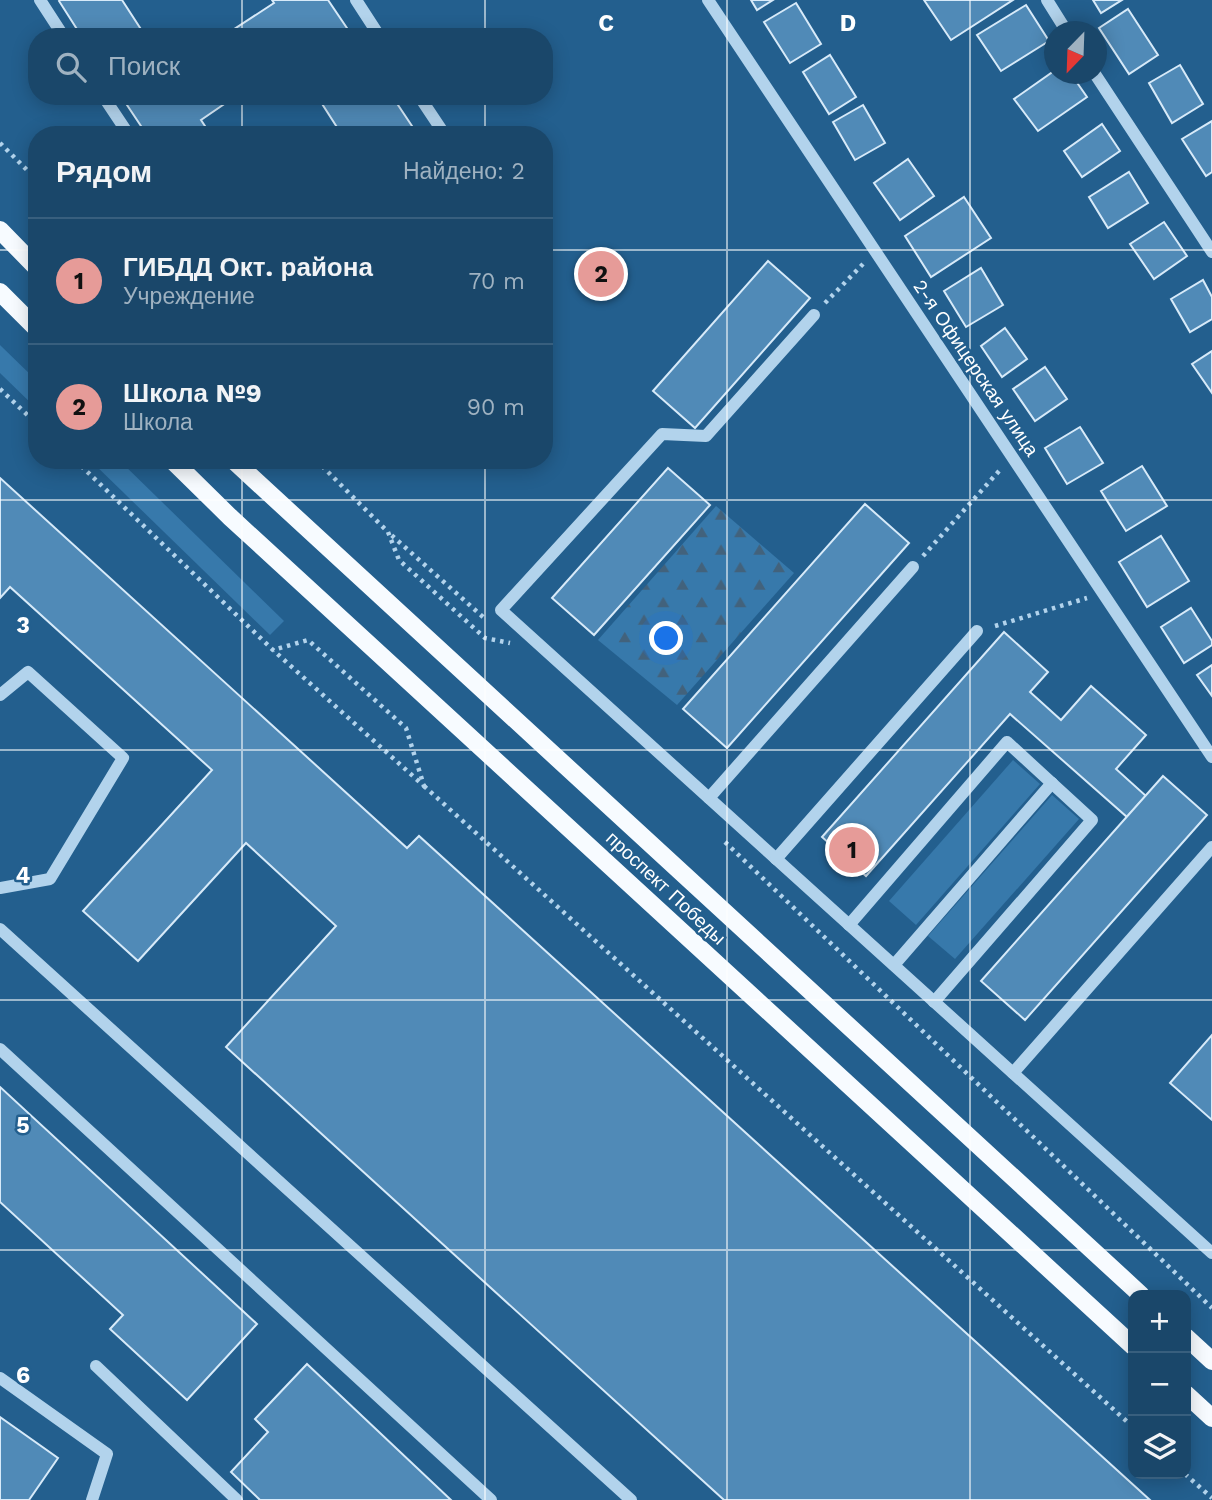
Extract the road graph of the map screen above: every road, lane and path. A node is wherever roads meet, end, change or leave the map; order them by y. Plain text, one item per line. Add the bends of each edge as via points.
1 (40, 0) edge
2 (356, 0) edge
3 (708, 0) edge
4 (1046, 0) edge
5 (1060, 21) edge
6 (58, 28) edge
7 (374, 28) edge
8 (1102, 84) edge
9 (109, 105) edge
10 (425, 105) edge
11 (123, 126) edge
12 (439, 126) edge
13 (0, 143) edge
14 (28, 171) edge
15 (0, 230) edge
16 (875, 251) junction
17 (1212, 252) edge
18 (28, 259) edge
19 (0, 292) edge
20 (814, 315) joint
21 (28, 320) edge
22 (0, 389) edge
23 (28, 415) edge
24 (1012, 456) junction
25 (84, 469) edge
26 (181, 469) edge
27 (243, 469) edge
28 (325, 469) edge
29 (388, 532) junction
30 (913, 567) joint
31 (1103, 593) junction
32 (485, 618) dead end
33 (977, 631) joint
34 (504, 636) dead end
35 (272, 650) junction
36 (0, 695) edge
37 (1212, 757) edge
38 (1052, 783) junction
39 (424, 786) junction
40 (709, 798) junction
41 (717, 834) dead end
42 (1212, 847) edge
43 (776, 859) junction
44 (0, 888) edge
45 (849, 925) junction
46 (0, 929) edge
47 (894, 965) junction
48 (934, 1002) junction
49 (0, 1049) edge
50 (1013, 1073) junction
51 (1212, 1253) edge
52 (1136, 1290) edge
53 (1212, 1308) edge
54 (1128, 1341) edge
55 (1191, 1342) edge
56 (1212, 1361) edge
57 (96, 1366) dead end
58 (0, 1378) edge
59 (1191, 1399) edge
60 (1212, 1418) edge
61 (1128, 1422) edge
62 (1191, 1479) edge
63 (1212, 1498) edge
64 (92, 1500) edge
65 (237, 1500) edge
66 (491, 1500) edge
67 (631, 1500) edge

1 - 6 street
2 - 7 street
3 - 16 street, 2-я Офицерская улица
4 - 5 street
8 - 17 street
9 - 11 street
10 - 12 street
13 - 14 path
15 - 18 main road
16 - 20 path
16 - 24 street, 2-я Офицерская улица
19 - 21 main road
20 - 40 street via 706,436 662,434 501,610
22 - 23 path
24 - 30 path
24 - 31 street, 2-я Офицерская улица
25 - 35 path
26 - 54 main road, проспект Победы
27 - 52 main road, проспект Победы
28 - 29 path
29 - 32 path
29 - 34 path via 399,561 485,638 514,644
30 - 40 street
31 - 33 path
31 - 37 street, 2-я Офицерская улица
33 - 43 street
35 - 39 path
35 - 39 path via 309,640 406,728
36 - 44 street via 28,672 124,758 50,879
38 - 45 street via 1007,742
38 - 47 street
38 - 48 street via 1093,820
39 - 61 path
40 - 43 street
41 - 53 path
42 - 50 street
43 - 45 street
45 - 47 street
46 - 67 street
47 - 48 street
48 - 50 street
49 - 66 street
50 - 51 street
55 - 56 main road
57 - 65 street
58 - 64 street via 107,1454
59 - 60 main road
62 - 63 path

